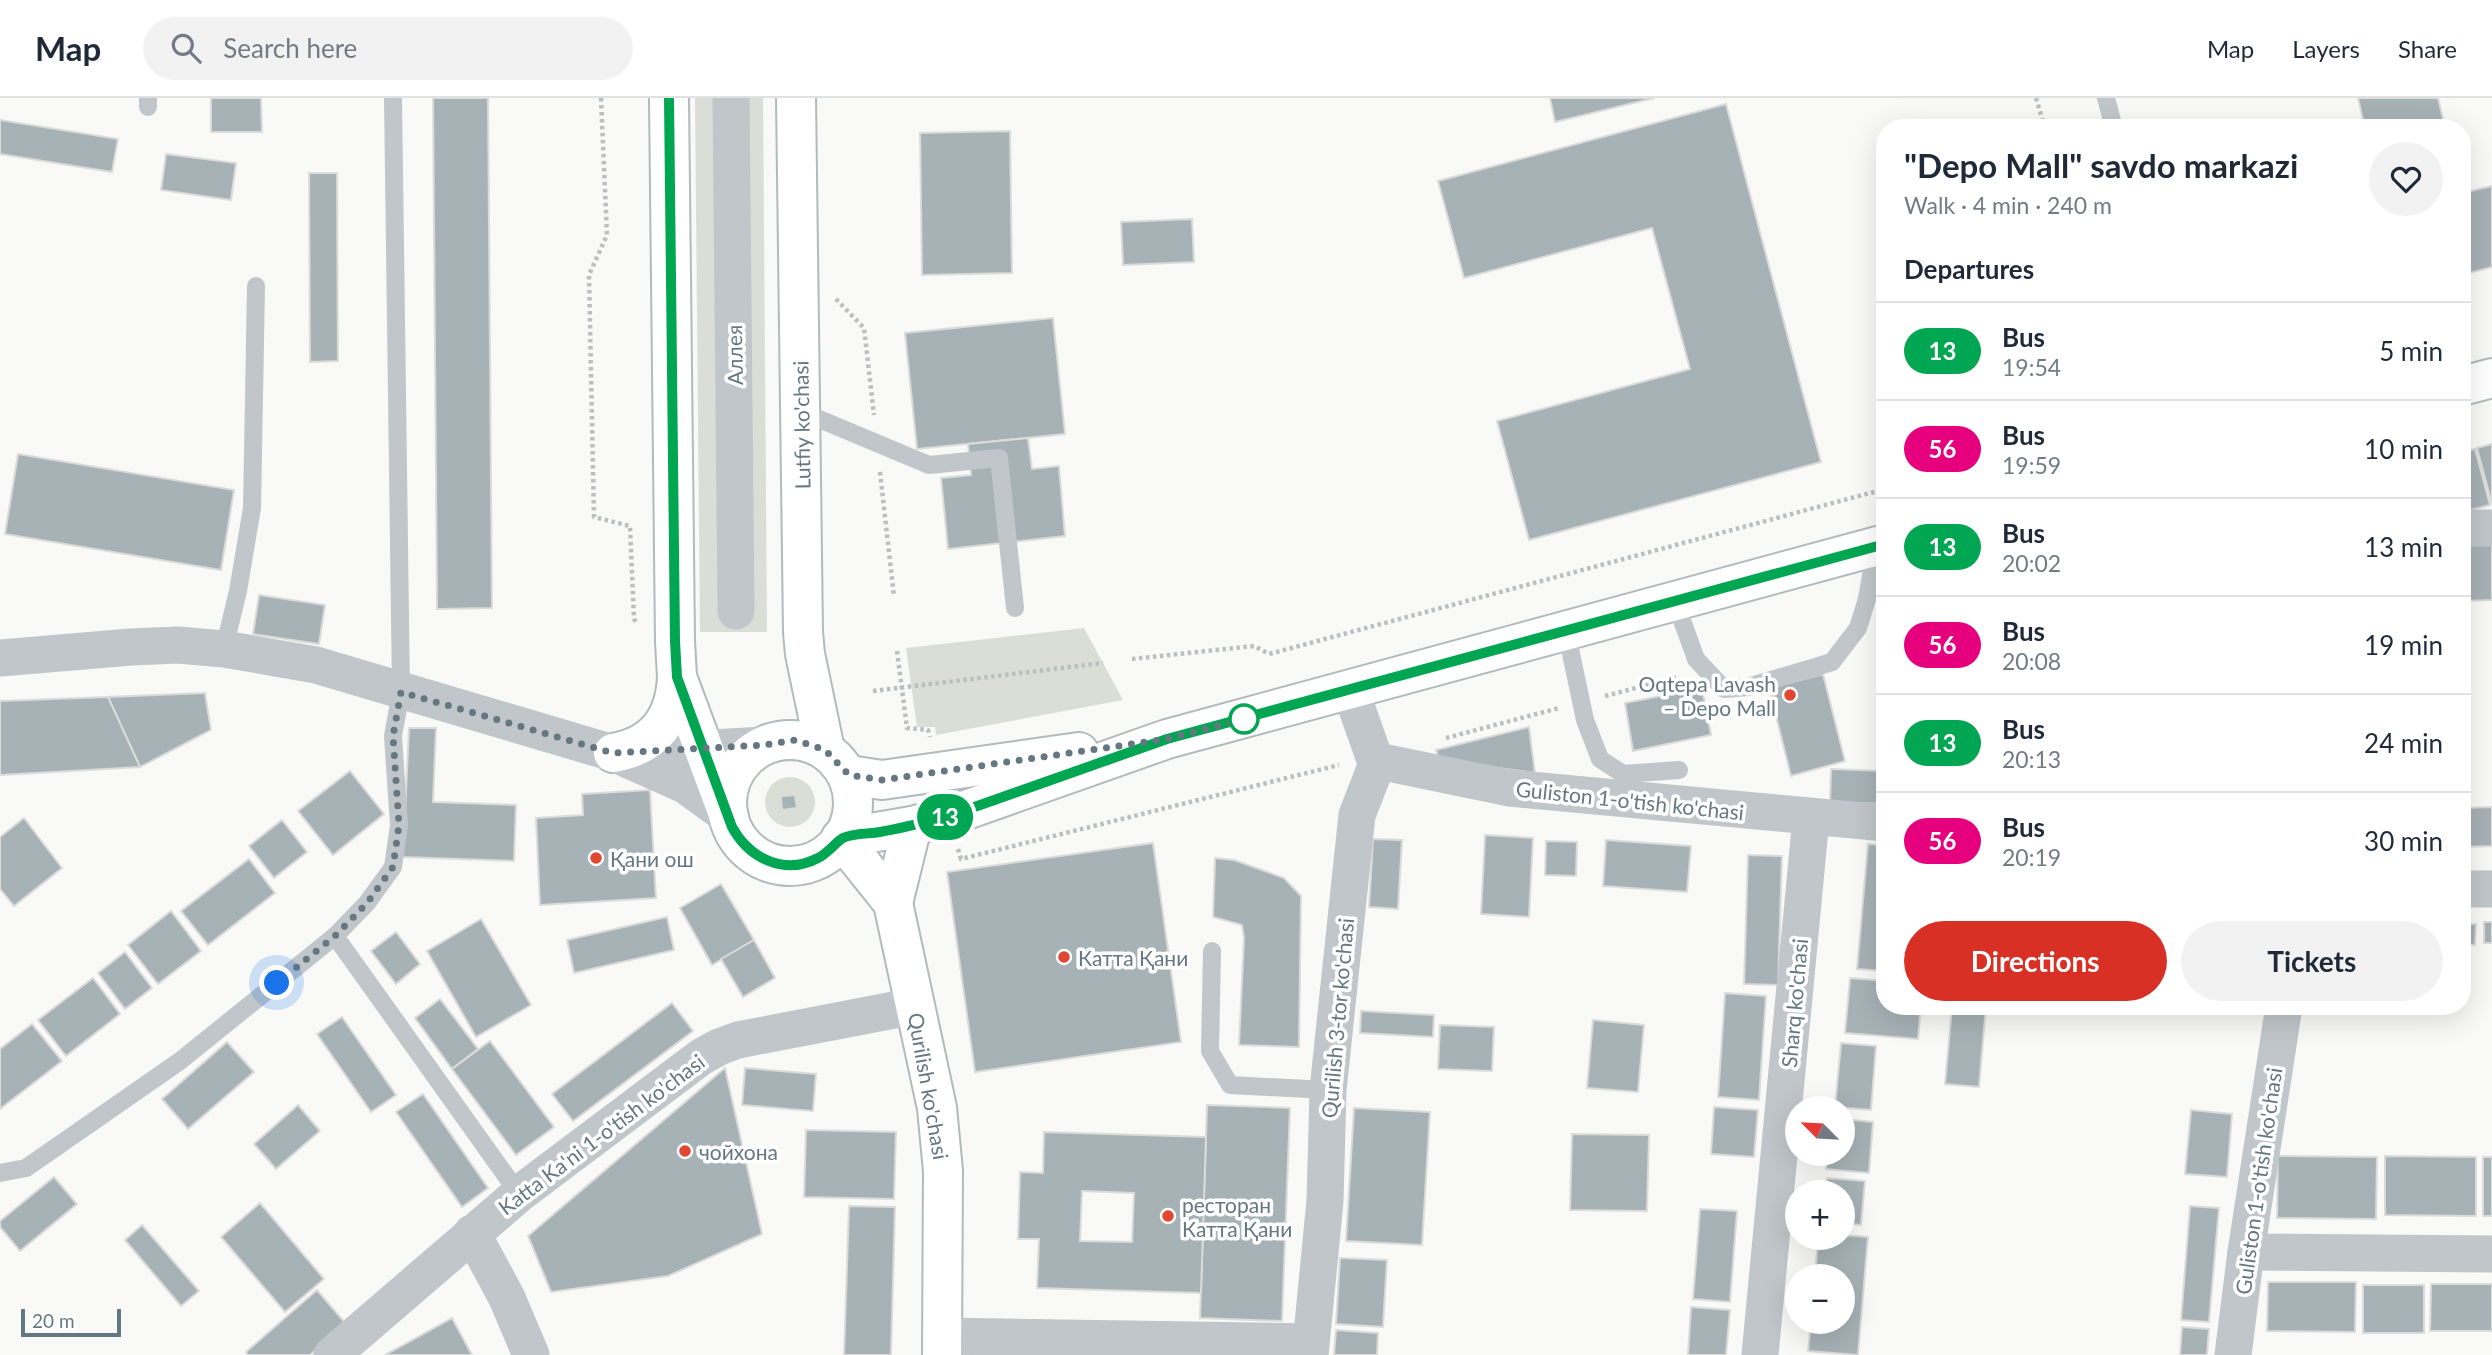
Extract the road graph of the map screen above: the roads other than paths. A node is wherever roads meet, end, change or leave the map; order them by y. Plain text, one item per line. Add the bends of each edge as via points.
1 (393, 98) edge
2 (669, 98) edge
3 (731, 98) edge
4 (796, 98) edge
5 (2106, 98) edge
6 (2112, 119) edge
7 (256, 286) dead end
8 (2492, 378) edge
9 (2471, 384) edge
10 (800, 411) junction
11 (2471, 528) edge
12 (2492, 528) edge
13 (1876, 546) edge
14 (1876, 562) edge
15 (1675, 601) junction
16 (1015, 608) dead end
17 (736, 611) dead end
18 (1566, 630) junction
19 (224, 649) junction
20 (0, 658) edge
21 (677, 677) junction
22 (1350, 690) junction
23 (401, 692) junction
24 (1167, 739) junction
25 (764, 745) junction
26 (703, 748) junction
27 (613, 753) junction
28 (1378, 761) junction
29 (837, 763) junction
30 (1679, 770) dead end
31 (729, 817) junction
32 (1811, 817) junction
33 (1876, 822) edge
34 (912, 826) junction
35 (841, 838) junction
36 (2471, 889) edge
37 (2492, 889) edge
38 (892, 903) junction
39 (335, 936) junction
40 (1212, 951) dead end
41 (915, 1006) junction
42 (2283, 1015) edge
43 (1328, 1090) junction
44 (0, 1173) edge
45 (519, 1194) junction
46 (472, 1233) junction
47 (2246, 1252) junction
48 (2492, 1254) edge
49 (943, 1346) edge
50 (1310, 1348) edge
51 (332, 1355) edge
52 (531, 1355) edge
53 (1760, 1355) edge
54 (2233, 1355) edge

1 - 23 lane
2 - 21 main road
3 - 17 street, Аллея
4 - 10 main road, Lutfiy ko'chasi
5 - 6 lane
7 - 19 lane via 252,508
8 - 9 main road
10 - 16 lane via 929,465 999,458
10 - 29 main road, Lutfiy ko'chasi via 804,643
11 - 12 street
13 - 15 main road
14 - 15 lane via 1858,628 1832,662 1748,687 1724,689 1696,659
15 - 18 main road
18 - 22 main road
18 - 30 lane via 1585,720 1600,759 1623,774
19 - 20 street via 178,645
19 - 23 street via 316,665
21 - 26 main road
21 - 27 main road via 673,705 660,728 639,745
22 - 24 main road
22 - 28 street
23 - 27 street
23 - 39 lane via 393,736 399,825 393,867
24 - 29 main road via 882,780
24 - 34 main road
25 - 26 street
25 - 29 main road via 795,740
25 - 31 main road via 747,757 734,775 728,795
26 - 27 street
26 - 31 main road
27 - 31 street via 685,785
28 - 32 street, Guliston 1-o'tish ko'chasi via 1510,788
28 - 43 street, Qurilish 3-tor ko'chasi via 1357,815
29 - 35 main road via 853,796
31 - 35 main road via 744,845 761,859 780,865 810,862
32 - 33 street, Guliston 1-o'tish ko'chasi
32 - 53 street, Sharq ko'chasi
34 - 35 main road
34 - 38 main road, Qurilish ko'chasi
35 - 38 main road, Qurilish ko'chasi
36 - 37 street
38 - 41 main road, Qurilish ko'chasi
39 - 44 lane via 180,1061 26,1168
39 - 45 lane
40 - 43 lane via 1210,1051 1230,1085
41 - 45 street, Katta Ka'ni 1-o'tish ko'chasi via 719,1046
41 - 49 main road, Qurilish ko'chasi via 937,1108 943,1171
42 - 47 street, Guliston 1-o'tish ko'chasi
43 - 50 street, Qurilish 3-tor ko'chasi via 1325,1201
45 - 46 street, Katta Ka'ni 1-o'tish ko'chasi
46 - 51 street, Katta Ka'ni 1-o'tish ko'chasi
46 - 52 street
47 - 48 street
47 - 54 street, Guliston 1-o'tish ko'chasi
49 - 50 street

